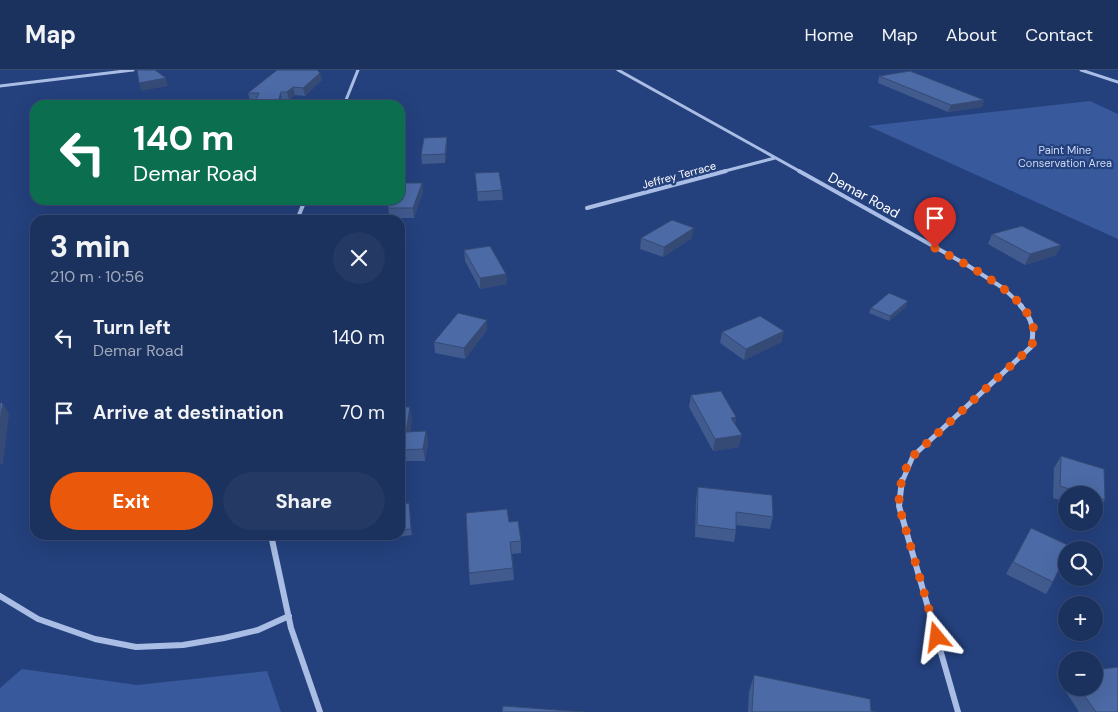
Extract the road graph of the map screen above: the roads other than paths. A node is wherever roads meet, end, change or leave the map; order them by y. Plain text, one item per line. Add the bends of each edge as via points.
1 (133, 70) edge
2 (358, 70) edge
3 (618, 70) edge
4 (1081, 70) edge
5 (1118, 82) edge
6 (0, 86) edge
7 (346, 100) edge
8 (775, 158) junction
9 (587, 208) dead end
10 (271, 540) edge
11 (0, 596) edge
12 (289, 616) junction
13 (320, 712) edge
14 (958, 712) edge

1 - 6 street
2 - 7 street
3 - 8 street, Demar Road
4 - 5 street
8 - 9 street, Jeffrey Terrace
8 - 14 street, Demar Road via 987,278 1014,298 1031,320 1034,340 1031,347 913,456 899,486 899,506
10 - 12 street
11 - 12 street via 38,619 95,639 136,647 183,645 224,638 258,630
12 - 13 street

